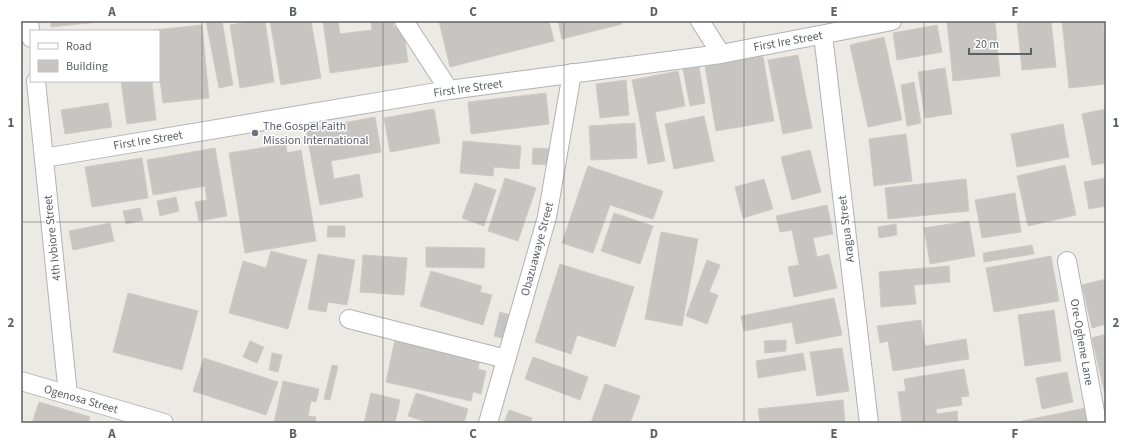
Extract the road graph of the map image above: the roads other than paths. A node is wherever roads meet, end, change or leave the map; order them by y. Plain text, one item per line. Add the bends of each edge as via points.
1 (404, 21) edge
2 (700, 21) edge
3 (892, 21) edge
4 (823, 35) junction
5 (721, 54) junction
6 (572, 73) junction
7 (36, 82) edge
8 (449, 90) junction
9 (44, 158) junction
10 (1067, 261) dead end
11 (349, 318) dead end
12 (506, 359) junction
13 (21, 381) edge
14 (68, 395) junction
15 (164, 423) edge
16 (488, 423) edge
17 (869, 423) edge
18 (1097, 423) edge

1 - 8 street
2 - 5 street
3 - 4 street, First Ire Street
4 - 5 street, First Ire Street
4 - 17 street, Aragua Street
5 - 6 street, First Ire Street
6 - 8 street, First Ire Street
6 - 12 street, Obazuawaye Street via 547,217
7 - 9 street, 4th Ivbiore Street
8 - 9 street, First Ire Street
9 - 14 street, 4th Ivbiore Street
10 - 18 street, Ore-Oghene Lane
11 - 12 street
12 - 16 street, Obazuawaye Street
13 - 14 street, Ogenosa Street
14 - 15 street, Ogenosa Street

